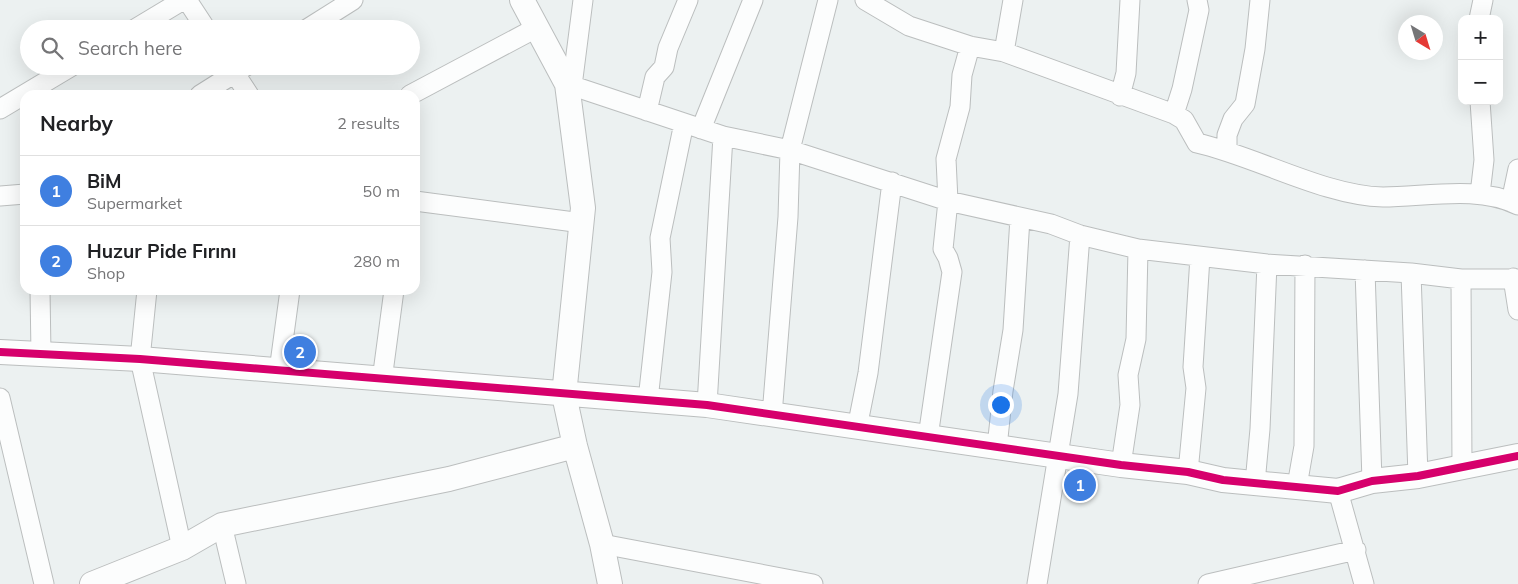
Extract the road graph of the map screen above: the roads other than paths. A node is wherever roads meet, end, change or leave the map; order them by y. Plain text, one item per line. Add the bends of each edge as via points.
1 (183, 0) edge
2 (187, 0) edge
3 (353, 0) edge
4 (522, 0) edge
5 (583, 0) edge
6 (688, 0) edge
7 (753, 0) edge
8 (828, 0) edge
9 (865, 0) edge
10 (1013, 0) edge
11 (1130, 0) edge
12 (1197, 0) edge
13 (1260, 0) edge
14 (1483, 0) edge
15 (1480, 15) edge
16 (150, 20) edge
17 (200, 20) edge
18 (321, 20) edge
19 (536, 28) junction
20 (970, 46) junction
21 (1004, 52) junction
22 (57, 75) edge
23 (228, 75) edge
24 (240, 75) edge
25 (569, 85) junction
26 (32, 90) edge
27 (207, 90) edge
28 (246, 90) edge
29 (419, 90) edge
30 (1120, 96) junction
31 (20, 97) edge
32 (1480, 105) edge
33 (0, 109) edge
34 (647, 111) junction
35 (1174, 114) junction
36 (692, 126) junction
37 (723, 136) junction
38 (790, 150) junction
39 (1227, 150) junction
40 (1518, 169) edge
41 (892, 182) junction
42 (20, 194) edge
43 (1480, 194) junction
44 (0, 196) edge
45 (948, 201) junction
46 (420, 202) edge
47 (1514, 203) edge
48 (1020, 218) junction
49 (582, 223) junction
50 (1080, 235) junction
51 (1138, 249) junction
52 (1200, 257) junction
53 (1267, 264) junction
54 (1305, 266) junction
55 (1365, 270) junction
56 (1411, 273) junction
57 (1461, 279) junction
58 (1515, 279) edge
59 (40, 295) edge
60 (146, 295) edge
61 (289, 295) edge
62 (393, 295) edge
63 (1518, 310) edge
64 (0, 352) edge
65 (40, 354) junction
66 (140, 359) junction
67 (278, 371) junction
68 (382, 380) junction
69 (564, 395) junction
70 (0, 398) edge
71 (648, 400) junction
72 (707, 405) junction
73 (772, 415) junction
74 (857, 428) junction
75 (928, 437) junction
76 (575, 446) junction
77 (997, 447) junction
78 (1058, 456) junction
79 (1518, 456) edge
80 (1121, 465) junction
81 (1462, 468) junction
82 (1188, 472) junction
83 (1418, 476) junction
84 (1372, 481) junction
85 (1255, 483) junction
86 (1296, 486) junction
87 (1338, 491) junction
88 (222, 525) junction
89 (602, 544) junction
90 (182, 548) junction
91 (1356, 550) junction
92 (605, 583) edge
93 (44, 584) edge
94 (92, 584) edge
95 (236, 584) edge
96 (813, 584) edge
97 (1037, 584) edge
98 (1208, 584) edge
99 (1364, 584) edge

1 - 16 street
2 - 17 street
3 - 18 street
4 - 19 street
5 - 25 street
6 - 34 street via 668,48 664,67 655,77
7 - 36 street
8 - 38 street
9 - 20 street via 909,26
10 - 21 street
11 - 30 street via 1126,73
12 - 35 street via 1199,10
13 - 39 street via 1245,104 1227,135
14 - 15 street
19 - 25 street
19 - 29 street
20 - 21 street
20 - 45 street via 962,75 957,121 946,159
21 - 30 street
22 - 26 street
23 - 27 street
24 - 28 street
25 - 34 street
25 - 49 street via 584,208
30 - 35 street
31 - 33 street
32 - 43 street via 1484,160
34 - 36 street
35 - 39 street via 1184,120 1197,143
36 - 37 street
36 - 71 street via 660,238 662,272
37 - 38 street
37 - 72 street
38 - 41 street
38 - 73 street via 788,217
39 - 43 street via 1340,190 1381,197
40 - 47 street
41 - 45 street
41 - 74 street via 868,373
42 - 44 street
43 - 47 street
45 - 48 street
45 - 75 street via 943,249 952,272
46 - 49 street
48 - 50 street via 1051,224
48 - 77 street via 1013,330 1002,391
49 - 69 street
50 - 51 street
50 - 78 street via 1068,394
51 - 52 street
51 - 80 street via 1136,339 1128,375 1130,405
52 - 53 street
52 - 82 street via 1193,367 1196,388
53 - 54 street
53 - 85 street
54 - 55 street
54 - 86 street via 1304,446
55 - 56 street
55 - 84 street
56 - 57 street
56 - 83 street
57 - 58 street
57 - 81 street
58 - 63 street
59 - 65 street
60 - 66 street
61 - 67 street
62 - 68 street
64 - 65 street
65 - 66 street
66 - 67 street
66 - 90 street
67 - 68 street
68 - 69 street
69 - 71 street
69 - 76 street
70 - 93 street
71 - 72 street
72 - 73 street
73 - 74 street
74 - 75 street
75 - 77 street
76 - 88 street via 449,479
76 - 89 street
77 - 78 street
78 - 80 street
78 - 97 street
79 - 81 street
80 - 82 street
81 - 83 street
82 - 85 street
83 - 84 street
84 - 87 street
85 - 86 street
86 - 87 street
87 - 91 street
88 - 90 street
88 - 95 street
89 - 92 street
89 - 96 street
90 - 94 street
91 - 98 street
91 - 99 street

